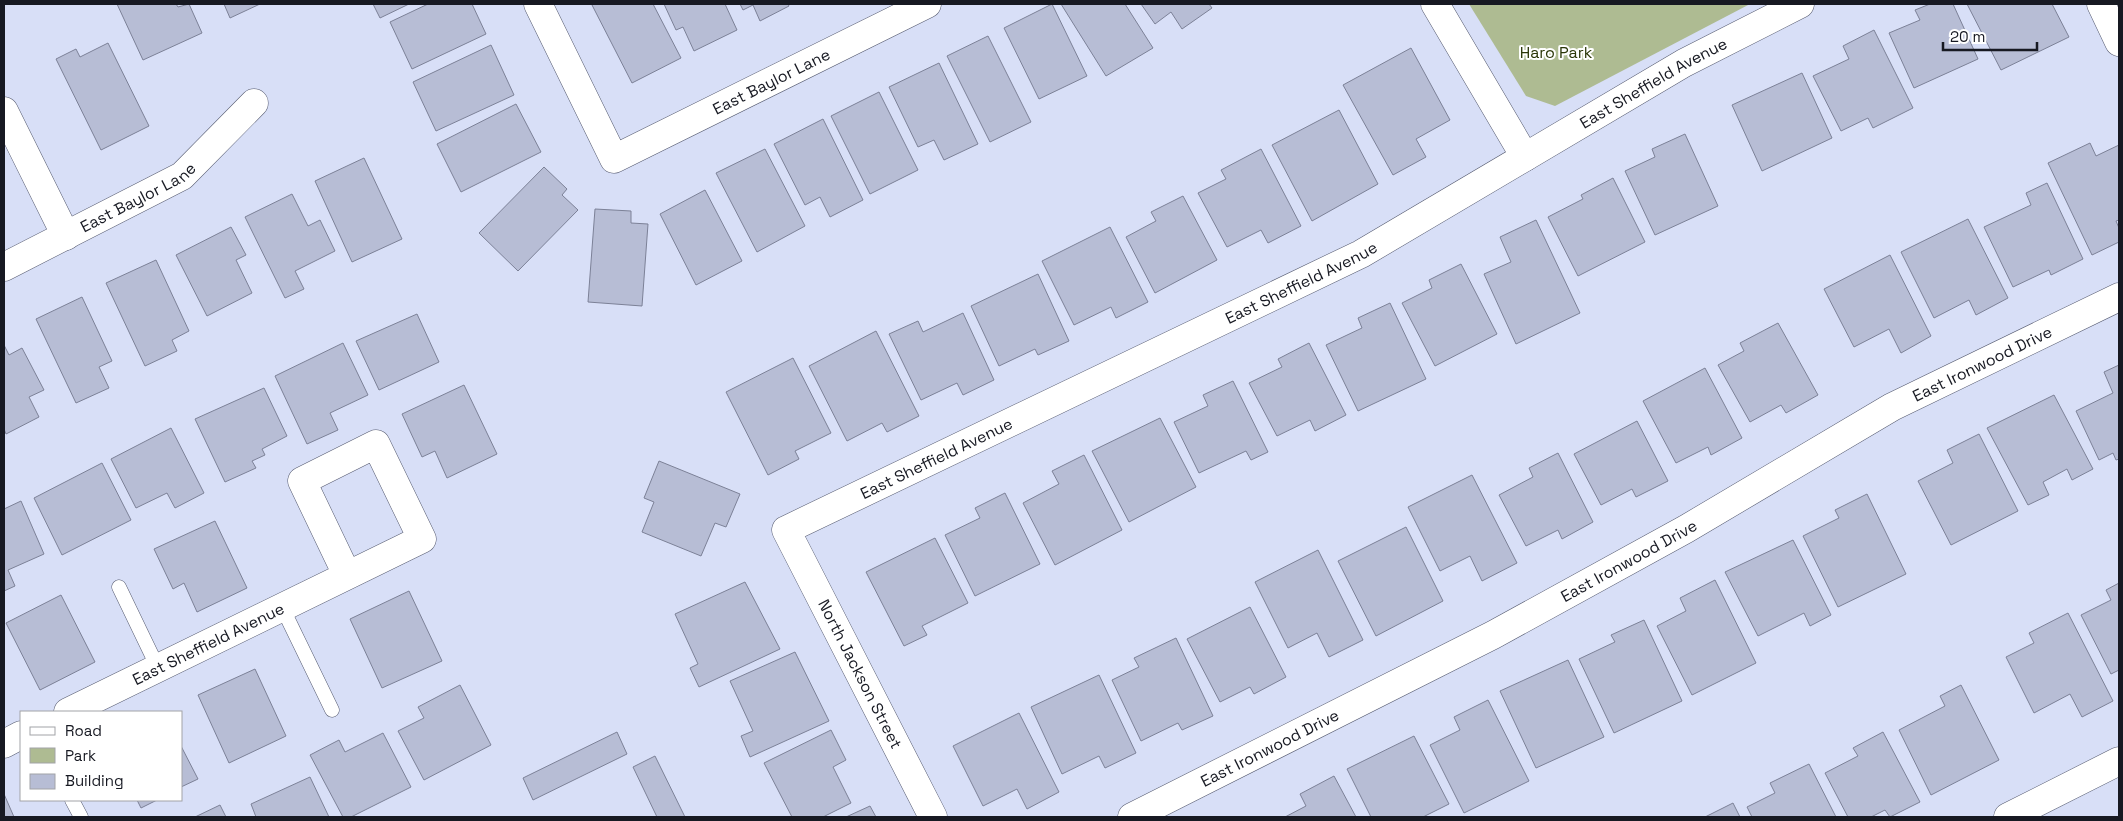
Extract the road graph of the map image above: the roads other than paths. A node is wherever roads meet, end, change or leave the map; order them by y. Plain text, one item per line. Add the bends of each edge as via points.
1 (538, 4) edge
2 (927, 4) edge
3 (1435, 4) edge
4 (1800, 4) edge
5 (2101, 4) edge
6 (2119, 42) edge
7 (254, 103) dead end
8 (4, 112) edge
9 (1526, 157) junction
10 (66, 236) junction
11 (4, 267) edge
12 (2119, 297) edge
13 (786, 530) joint
14 (347, 574) junction
15 (119, 587) dead end
16 (282, 608) junction
17 (158, 668) junction
18 (332, 710) dead end
19 (70, 711) edge
20 (20, 736) edge
21 (4, 744) edge
22 (2119, 761) edge
23 (73, 801) edge
24 (81, 817) edge
25 (933, 817) edge
26 (1132, 817) edge
27 (2008, 817) edge

1 - 2 street, East Baylor Lane via 614,159
3 - 9 street
4 - 9 street, East Sheffield Avenue via 1684,63
5 - 6 street
7 - 10 street, East Baylor Lane via 182,176
8 - 10 street
9 - 13 street, East Sheffield Avenue via 1361,254
10 - 11 street, East Baylor Lane
12 - 26 street, East Ironwood Drive via 1892,407 1686,529 1494,635
13 - 25 street, North Jackson Street
14 - 14 street, East Sheffield Avenue via 422,539 376,444 302,481
14 - 16 street, East Sheffield Avenue
15 - 17 lane
16 - 17 street, East Sheffield Avenue
16 - 18 lane
17 - 19 street, East Sheffield Avenue
20 - 21 street
22 - 27 street
23 - 24 lane

